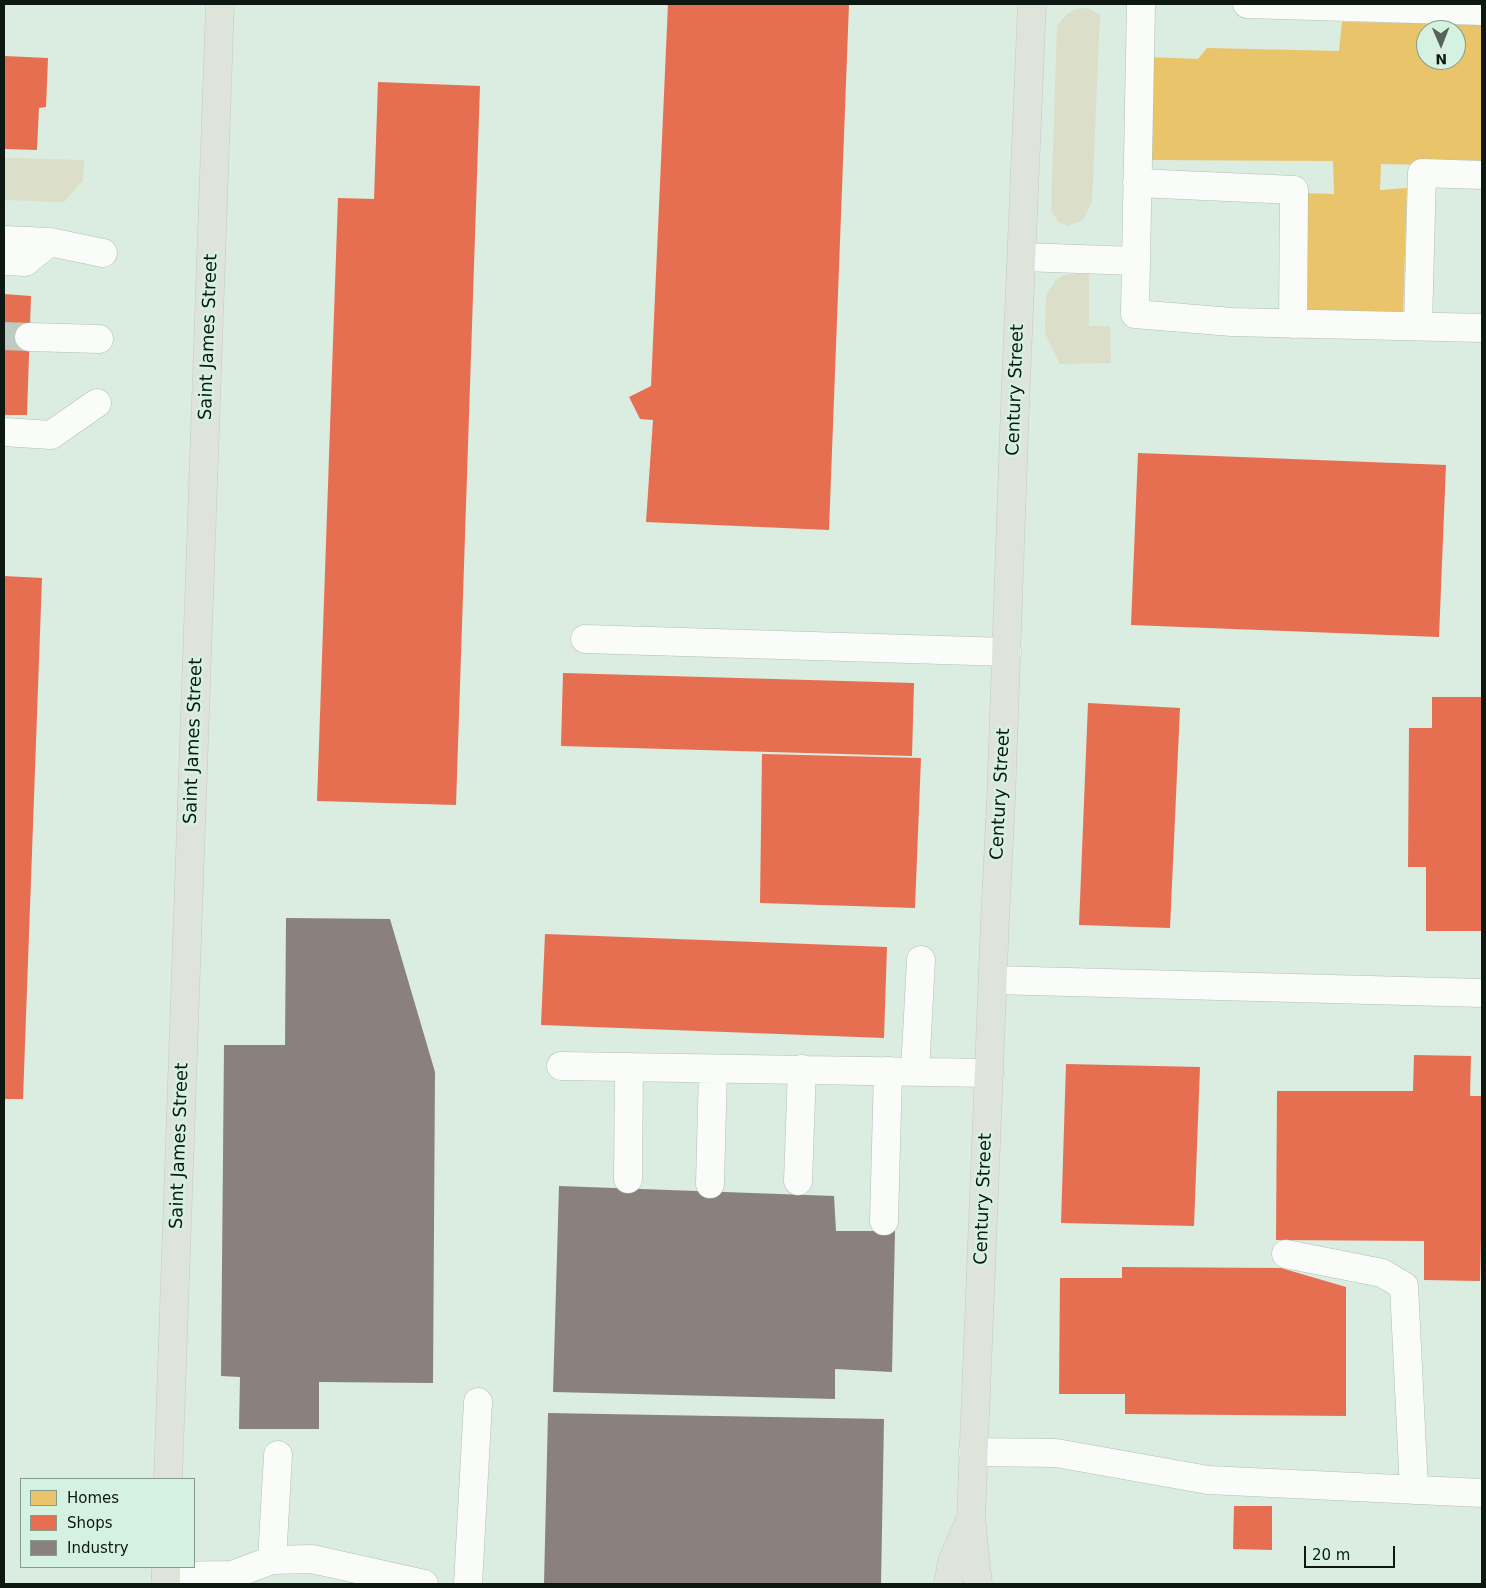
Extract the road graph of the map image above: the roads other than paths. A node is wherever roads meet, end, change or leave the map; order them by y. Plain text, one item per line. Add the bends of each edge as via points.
1 (220, 4) edge
2 (1032, 4) edge
3 (1141, 4) edge
4 (1247, 4) edge
5 (1344, 5) edge
6 (1394, 6) edge
7 (1482, 11) edge
8 (1482, 175) edge
9 (1137, 183) junction
10 (4, 240) edge
11 (50, 242) junction
12 (103, 253) dead end
13 (1022, 257) junction
14 (4, 261) edge
15 (1136, 261) junction
16 (1293, 324) junction
17 (1418, 326) junction
18 (1482, 328) edge
19 (29, 336) tunnel mouth
20 (99, 339) dead end
21 (97, 403) dead end
22 (4, 432) edge
23 (585, 639) dead end
24 (1007, 652) junction
25 (921, 960) dead end
26 (993, 980) junction
27 (1482, 993) edge
28 (561, 1066) dead end
29 (628, 1067) junction
30 (713, 1069) junction
31 (802, 1069) junction
32 (888, 1071) junction
33 (915, 1071) junction
34 (988, 1072) junction
35 (628, 1179) dead end
36 (798, 1181) dead end
37 (710, 1184) dead end
38 (884, 1221) dead end
39 (1286, 1254) dead end
40 (478, 1402) dead end
41 (973, 1452) junction
42 (278, 1455) dead end
43 (168, 1478) edge
44 (1414, 1490) junction
45 (1482, 1493) edge
46 (970, 1518) junction
47 (272, 1560) junction
48 (166, 1576) edge
49 (424, 1584) edge
50 (468, 1584) edge
51 (948, 1584) edge
52 (978, 1584) edge

1 - 43 main road, Saint James Street
2 - 13 main road, Century Street
3 - 9 lane
4 - 5 lane
5 - 6 lane
6 - 7 lane
8 - 17 lane via 1422,173
9 - 15 lane
9 - 16 lane via 1294,190
10 - 11 lane
11 - 12 lane
11 - 14 lane via 25,262
13 - 15 lane
13 - 24 main road, Century Street
15 - 16 lane via 1135,314
16 - 17 lane
17 - 18 lane
19 - 20 lane
21 - 22 lane via 51,435
23 - 24 lane
24 - 26 main road, Century Street
25 - 33 lane
26 - 27 lane
26 - 34 main road, Century Street
28 - 29 lane
29 - 30 lane
29 - 35 lane
30 - 31 lane
30 - 37 lane
31 - 32 lane
31 - 36 lane
32 - 33 lane
32 - 38 lane
33 - 34 lane
34 - 41 main road, Century Street
39 - 44 lane via 1382,1273 1404,1286
40 - 50 lane
41 - 44 lane via 1056,1453 1208,1480
41 - 46 main road, Century Street
42 - 47 lane
44 - 45 lane
46 - 51 main road via 952,1562
46 - 52 main road, Century Street
47 - 48 lane via 232,1575
47 - 49 lane via 312,1559

